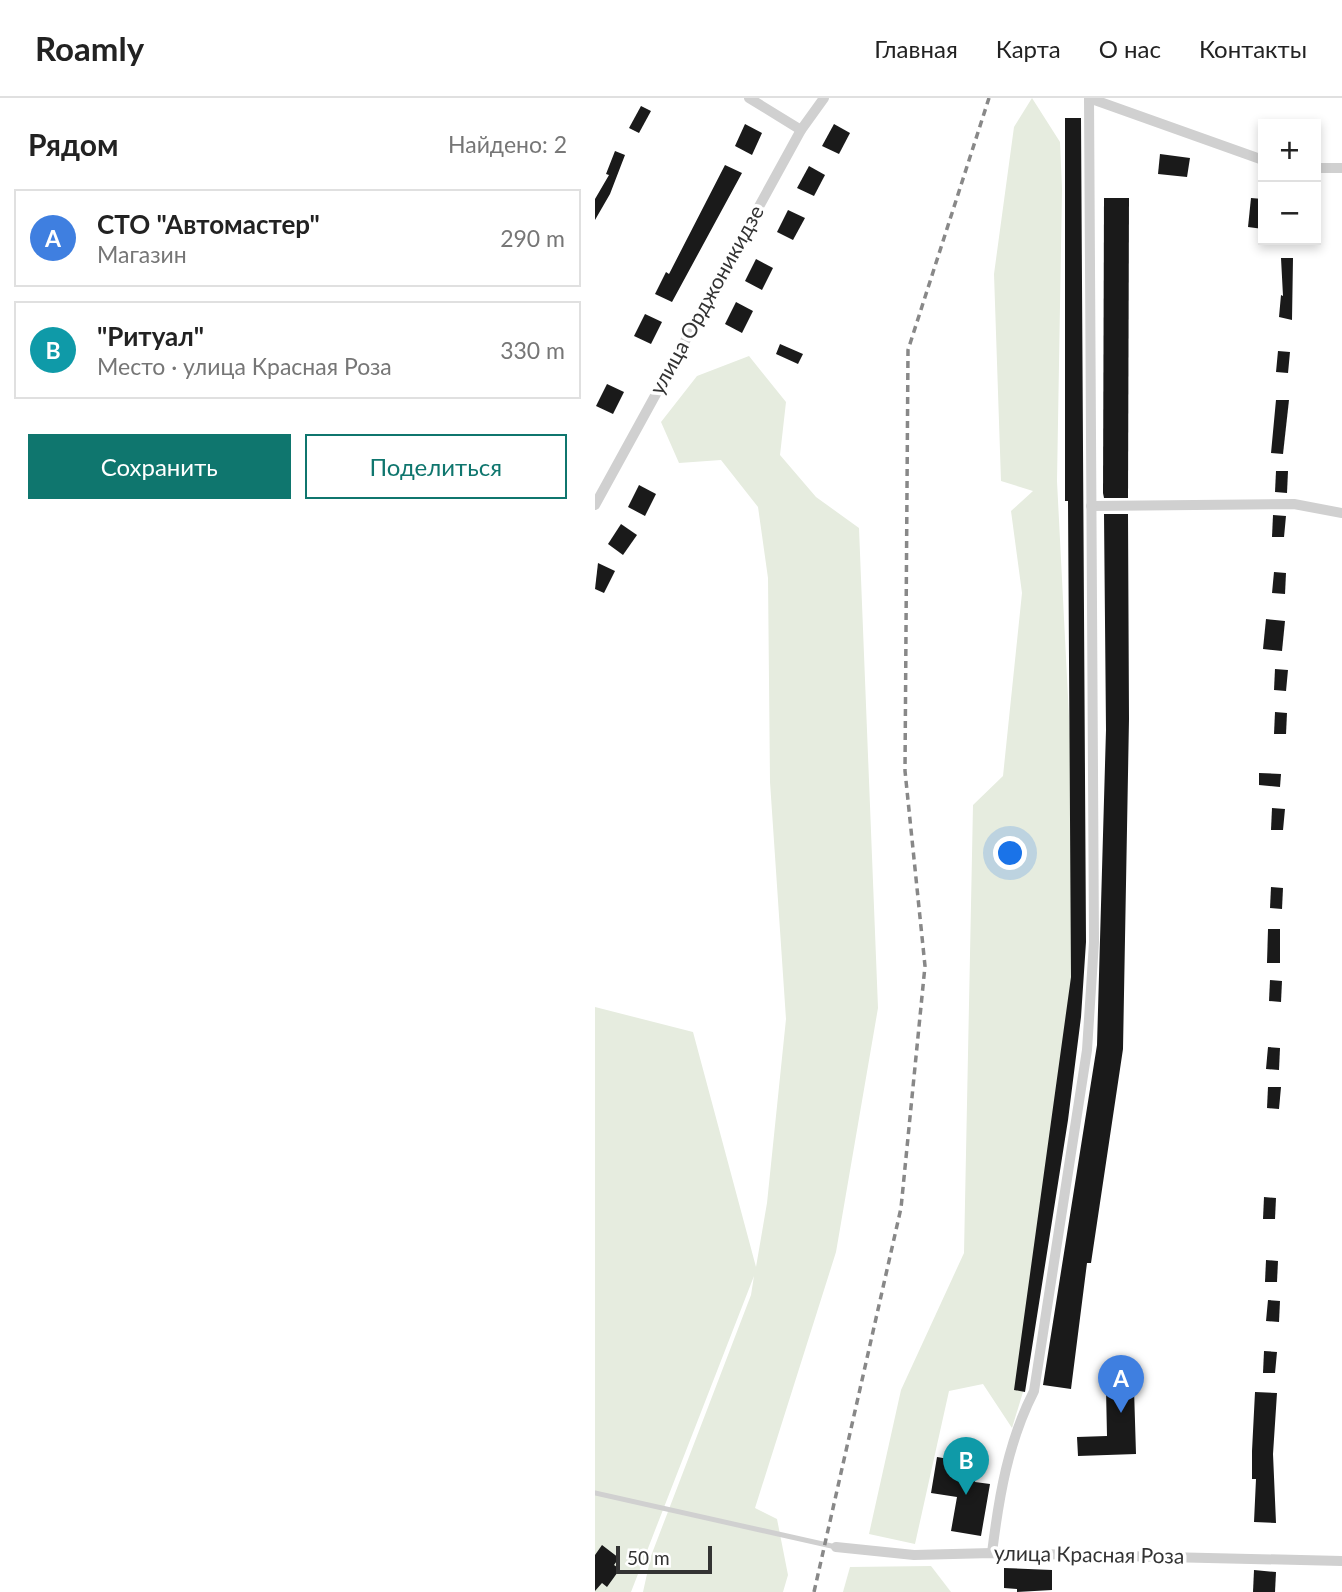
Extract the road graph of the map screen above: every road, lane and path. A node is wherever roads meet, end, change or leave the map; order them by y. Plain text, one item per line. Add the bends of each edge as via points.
1 (750, 98) edge
2 (824, 98) edge
3 (801, 130) junction
4 (1258, 158) edge
5 (1321, 168) edge
6 (1342, 168) edge
7 (595, 505) edge
8 (1091, 506) junction
9 (1342, 513) edge
10 (595, 1493) edge
11 (836, 1546) joint
12 (992, 1553) junction
13 (1342, 1560) edge

1 - 3 street
2 - 3 street, улица Орджоникидзе
3 - 7 street, улица Орджоникидзе
4 - 8 street via 1089,98
5 - 6 street
8 - 9 street via 1294,504
8 - 12 street via 1094,942 1087,1050 1034,1391 1003,1478
10 - 11 lane
11 - 12 street, улица Красная Роза via 914,1555
12 - 13 street, улица Красная Роза

